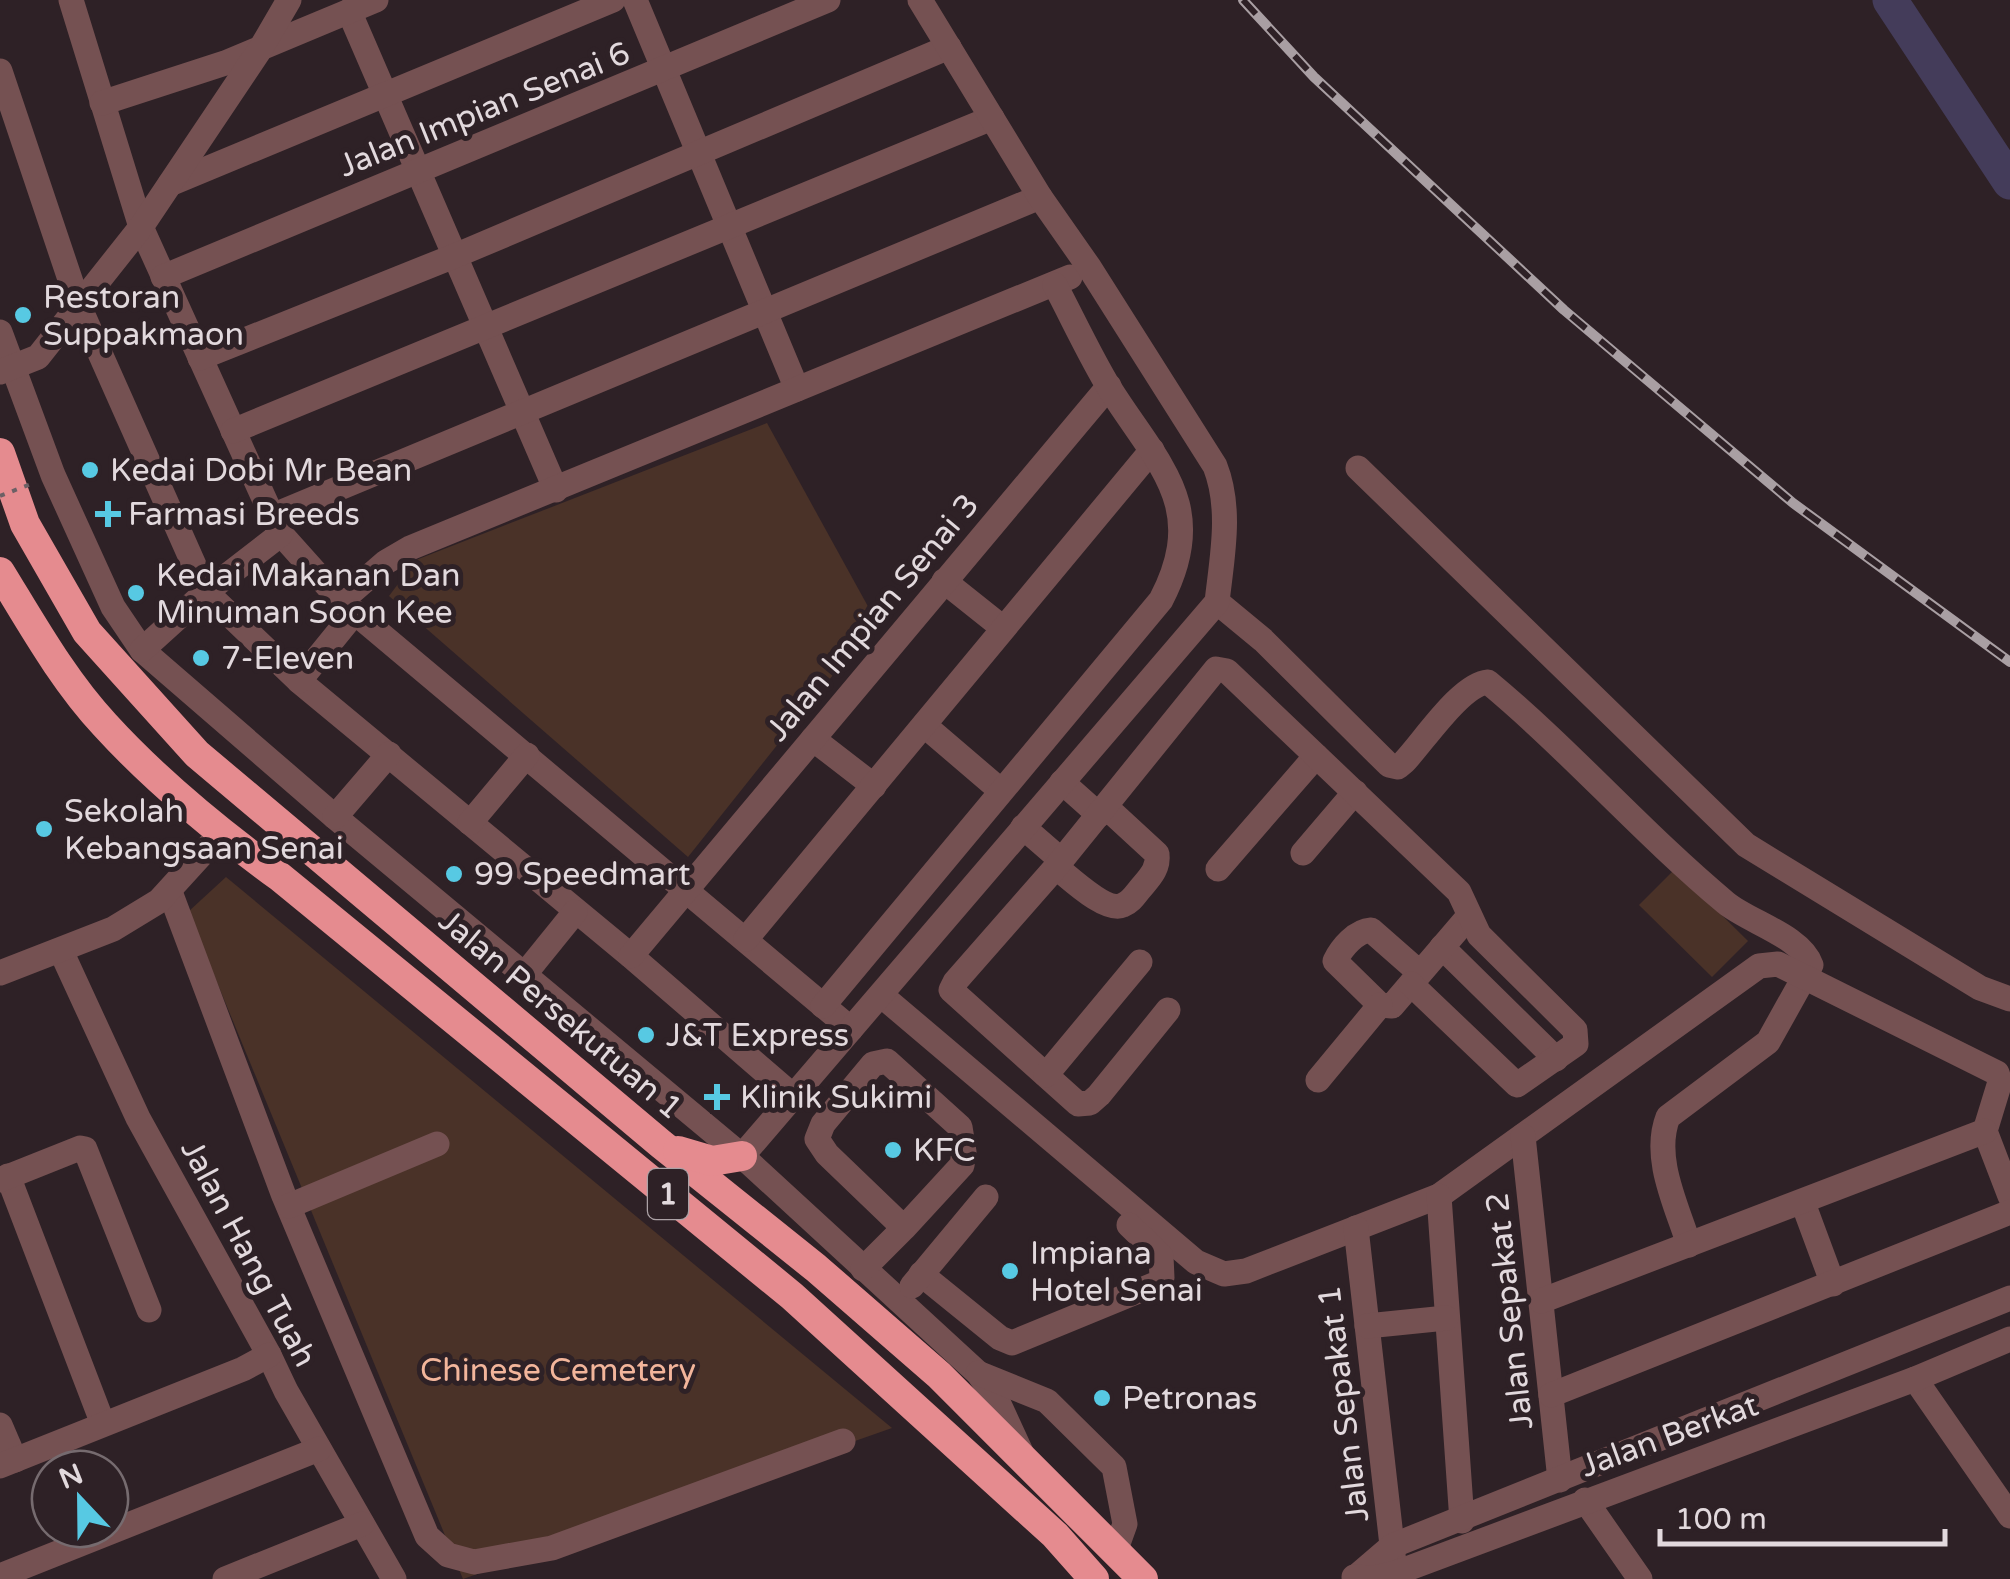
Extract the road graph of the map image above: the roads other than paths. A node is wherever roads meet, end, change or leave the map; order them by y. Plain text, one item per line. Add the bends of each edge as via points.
1 (70, 0) edge
2 (290, 0) edge
3 (376, 0) edge
4 (613, 0) edge
5 (635, 0) edge
6 (828, 0) edge
7 (920, 0) edge
8 (349, 10) junction
9 (948, 47) junction
10 (261, 48) junction
11 (663, 70) junction
12 (0, 71) edge
13 (388, 94) junction
14 (102, 102) junction
15 (992, 118) junction
16 (698, 152) junction
17 (419, 172) junction
18 (170, 184) junction
19 (1040, 197) junction
20 (141, 227) junction
21 (730, 228) junction
22 (457, 254) junction
23 (1089, 267) junction
24 (163, 277) junction
25 (1055, 285) junction
26 (79, 306) junction
27 (766, 313) junction
28 (488, 328) junction
29 (0, 332) edge
30 (200, 358) junction
31 (6, 370) edge
32 (1108, 386) junction
33 (797, 389) junction
34 (522, 412) junction
35 (233, 431) junction
36 (1152, 450) junction
37 (0, 454) edge
38 (1358, 468) dead end
39 (556, 490) junction
40 (276, 525) junction
41 (0, 572) edge
42 (944, 581) junction
43 (206, 592) junction
44 (1216, 602) junction
45 (348, 606) junction
46 (1003, 628) junction
47 (142, 650) junction
48 (299, 681) junction
49 (924, 726) junction
50 (813, 738) junction
51 (389, 754) junction
52 (527, 755) junction
53 (1316, 756) junction
54 (1062, 782) junction
55 (874, 786) junction
56 (1000, 790) junction
57 (1355, 792) junction
58 (1102, 811) junction
59 (335, 818) junction
60 (470, 822) junction
61 (1024, 828) junction
62 (220, 834) junction
63 (1303, 853) dead end
64 (1058, 864) junction
65 (1218, 869) dead end
66 (686, 890) junction
67 (170, 892) junction
68 (576, 912) junction
69 (1470, 916) junction
70 (746, 939) junction
71 (1442, 947) junction
72 (62, 951) junction
73 (631, 956) junction
74 (1140, 962) dead end
75 (0, 973) edge
76 (524, 975) junction
77 (1804, 978) junction
78 (1415, 979) junction
79 (881, 994) junction
80 (2010, 999) edge
81 (1380, 1005) junction
82 (822, 1006) junction
83 (1168, 1010) dead end
84 (851, 1030) junction
85 (1556, 1059) junction
86 (1046, 1075) junction
87 (1318, 1080) dead end
88 (794, 1096) junction
89 (1985, 1131) junction
90 (1523, 1136) junction
91 (437, 1144) dead end
92 (661, 1144) junction
93 (1035, 1144) dead end
94 (742, 1156) junction
95 (4, 1178) edge
96 (986, 1196) dead end
97 (1439, 1196) junction
98 (2010, 1196) edge
99 (1114, 1202) junction
100 (1803, 1202) junction
101 (288, 1206) junction
102 (2010, 1212) edge
103 (904, 1228) junction
104 (1356, 1228) junction
105 (1689, 1245) junction
106 (863, 1268) junction
107 (921, 1274) junction
108 (1833, 1284) junction
109 (2010, 1298) edge
110 (899, 1301) junction
111 (1541, 1301) junction
112 (149, 1310) dead end
113 (1446, 1318) junction
114 (1367, 1326) junction
115 (2010, 1340) edge
116 (269, 1355) junction
117 (978, 1373) junction
118 (1915, 1378) junction
119 (1551, 1394) junction
120 (103, 1424) junction
121 (0, 1426) edge
122 (842, 1441) dead end
123 (320, 1449) junction
124 (1024, 1460) junction
125 (7, 1463) edge
126 (1560, 1480) junction
127 (1585, 1500) junction
128 (2010, 1516) edge
129 (1462, 1521) junction
130 (362, 1524) junction
131 (1056, 1535) junction
132 (1392, 1546) junction
133 (1116, 1549) junction
134 (1396, 1573) junction
135 (0, 1576) edge
136 (1353, 1577) edge
137 (225, 1579) edge
138 (394, 1579) edge
139 (1079, 1579) edge
140 (1094, 1579) edge
141 (1143, 1579) edge
142 (1640, 1579) edge

1 - 14 street
2 - 10 street
3 - 8 street
4 - 13 street
5 - 11 street
6 - 11 street, Jalan Impian Senai 6
7 - 9 street
8 - 10 street
8 - 13 street
9 - 15 street
9 - 16 street
10 - 14 street
10 - 18 street
11 - 16 street
11 - 17 street, Jalan Impian Senai 6
12 - 26 street
13 - 17 street
13 - 18 street
14 - 20 street
15 - 19 street
15 - 21 street
16 - 21 street
16 - 22 street
17 - 22 street
17 - 24 street, Jalan Impian Senai 6
18 - 20 street
19 - 23 street
19 - 27 street
20 - 24 street
20 - 26 street
21 - 27 street
21 - 28 street
22 - 28 street
22 - 30 street
23 - 25 street
23 - 44 street via 1220,480 1225,524
24 - 30 street
25 - 32 street
25 - 33 street
26 - 31 street via 38,357
26 - 43 street
27 - 33 street
27 - 34 street
28 - 34 street
28 - 35 street
29 - 31 street
30 - 35 street
31 - 47 street via 106,590
32 - 36 street
32 - 42 street, Jalan Impian Senai 3
33 - 39 street
34 - 39 street
34 - 40 street
35 - 40 street
36 - 46 street
36 - 56 street via 1179,502 1173,576
37 - 92 highway, Jalan Persekutuan 1 / 1 via 25,524 87,632 197,754
38 - 80 street via 1746,845 1980,988
39 - 45 street via 410,548 386,562
40 - 43 street
40 - 45 street
41 - 62 highway, 1 via 103,723
42 - 46 street
42 - 50 street, Jalan Impian Senai 3
43 - 47 street
43 - 48 street
44 - 54 street
44 - 77 street via 1389,766 1404,762 1476,683 1488,682 1728,905 1808,954
45 - 48 street
45 - 52 street
46 - 49 street
47 - 59 street
48 - 51 street
49 - 55 street
49 - 56 street
50 - 55 street
50 - 66 street, Jalan Impian Senai 3
51 - 59 street
51 - 60 street
52 - 60 street
52 - 66 street
53 - 57 street
53 - 58 street via 1227,671 1216,670
53 - 65 street
54 - 58 street
54 - 61 street
55 - 70 street
56 - 82 street
57 - 63 street
57 - 69 street via 1459,892
58 - 64 street
58 - 64 street via 1156,854 1151,875 1117,907
59 - 76 street
60 - 68 street
61 - 64 street
61 - 79 street
62 - 67 street
62 - 131 highway, 1 via 792,1296
64 - 86 street via 951,990
66 - 70 street
66 - 73 street, Jalan Impian Senai 3
67 - 72 street
67 - 101 street
68 - 73 street
68 - 76 street
69 - 71 street
69 - 85 street via 1479,935 1575,1030 1576,1044
70 - 82 street
71 - 78 street
71 - 85 street
72 - 75 street
72 - 116 street, Jalan Hang Tuah via 138,1118
73 - 88 street
74 - 86 street
76 - 94 street
77 - 89 street via 1997,1072
77 - 90 street via 1778,964 1759,966
77 - 105 street via 1768,1042 1668,1118 1662,1132 1666,1174
78 - 81 street via 1392,1006
78 - 81 street via 1371,930 1356,936 1336,961
78 - 85 street via 1517,1085
79 - 84 street
79 - 99 street
81 - 87 street
82 - 84 street
83 - 86 street via 1090,1103 1078,1104
84 - 88 street
88 - 94 street
89 - 98 street
89 - 100 street
90 - 97 street
90 - 111 street, Jalan Sepakat 2
91 - 101 street
92 - 94 highway via 712,1161
92 - 124 highway, Jalan Persekutuan 1 / 1 via 939,1375
93 - 99 street
94 - 106 street
95 - 112 street via 85,1149
95 - 120 street
96 - 107 street
97 - 104 street
97 - 113 street
99 - 104 street via 1196,1262 1224,1274
99 - 107 street via 1160,1256 1162,1278 1028,1338 1003,1340
100 - 105 street
100 - 108 street
101 - 122 street via 427,1536 448,1555 474,1562 552,1548
102 - 108 street
103 - 103 street via 817,1139 880,1060 960,1127 963,1137 962,1166
103 - 106 street
104 - 114 street, Jalan Sepakat 1
105 - 111 street
106 - 110 street
107 - 110 street
108 - 119 street
109 - 126 street
110 - 117 street
111 - 119 street, Jalan Sepakat 2
113 - 114 street
113 - 129 street
114 - 132 street, Jalan Sepakat 1
115 - 118 street, Jalan Berkat
116 - 120 street
116 - 123 street, Jalan Hang Tuah
117 - 124 street
117 - 133 street via 1047,1401 1114,1467 1125,1524
118 - 127 street, Jalan Berkat
118 - 128 street
119 - 126 street, Jalan Sepakat 2
120 - 125 street
121 - 125 street
123 - 130 street, Jalan Hang Tuah
123 - 135 street
124 - 133 highway, Jalan Persekutuan 1 / 1
126 - 129 street
127 - 134 street, Jalan Berkat
127 - 142 street
129 - 132 street
130 - 137 street
130 - 138 street, Jalan Hang Tuah
131 - 139 street
131 - 140 highway, 1
132 - 134 street, Jalan Sepakat 1
132 - 136 street
133 - 141 highway, Jalan Persekutuan 1 / 1
134 - 136 street, Jalan Berkat

